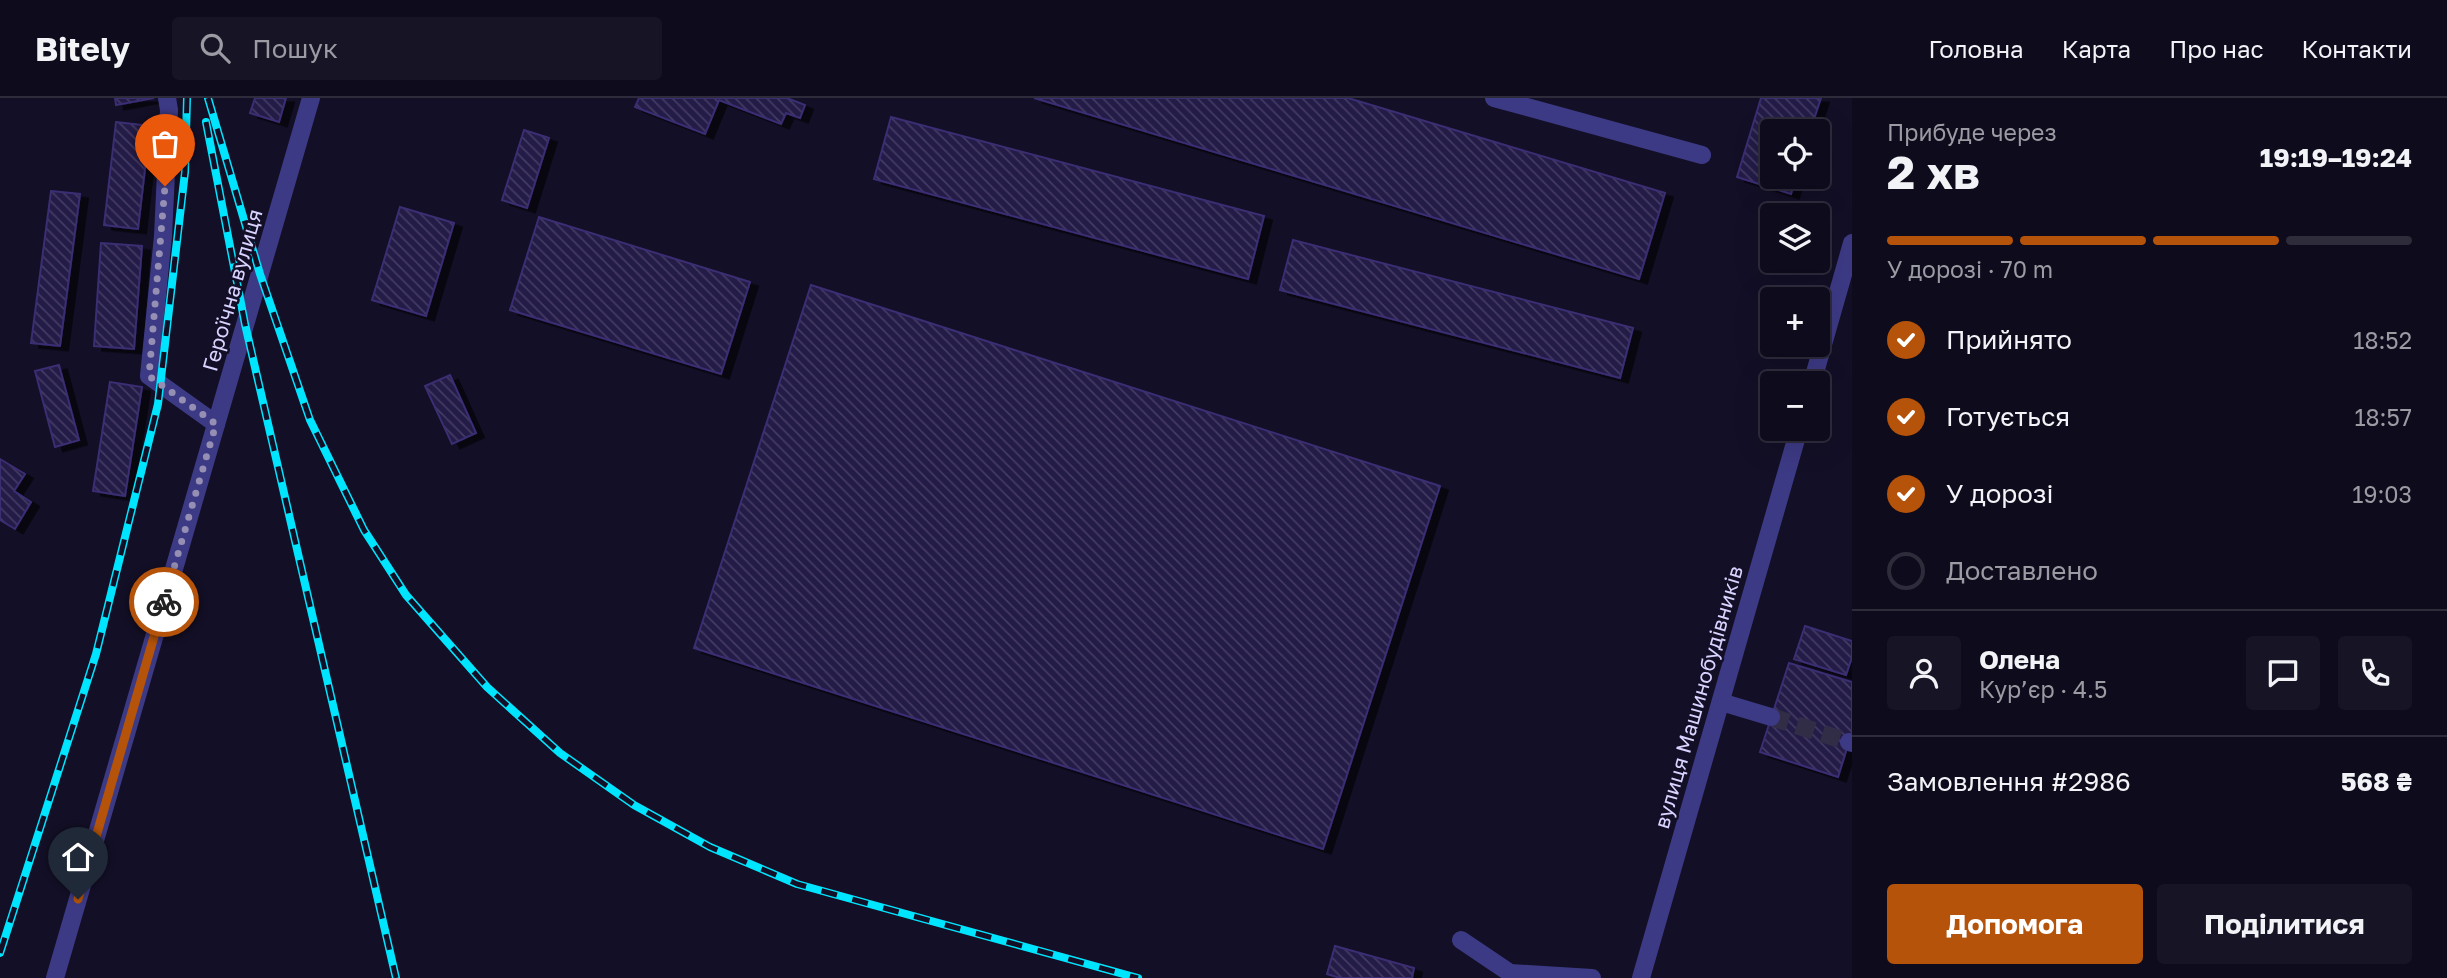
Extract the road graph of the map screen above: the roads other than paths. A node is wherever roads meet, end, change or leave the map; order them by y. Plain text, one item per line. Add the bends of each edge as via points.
1 (167, 98) edge
2 (311, 98) edge
3 (1493, 98) edge
4 (1702, 155) dead end
5 (1852, 243) edge
6 (1815, 371) edge
7 (216, 424) junction
8 (1796, 441) edge
9 (1721, 702) junction
10 (1771, 717) tunnel mouth
11 (1461, 940) dead end
12 (55, 978) edge
13 (1592, 978) edge
14 (1641, 978) edge

1 - 7 street via 163,236 149,376
2 - 7 street, Героїчна вулиця
3 - 4 street
5 - 6 street
7 - 12 street, Героїчна вулиця
8 - 9 street, вулиця Машинобудівників
9 - 10 street
9 - 14 street, вулиця Машинобудівників
11 - 13 street via 1510,972

